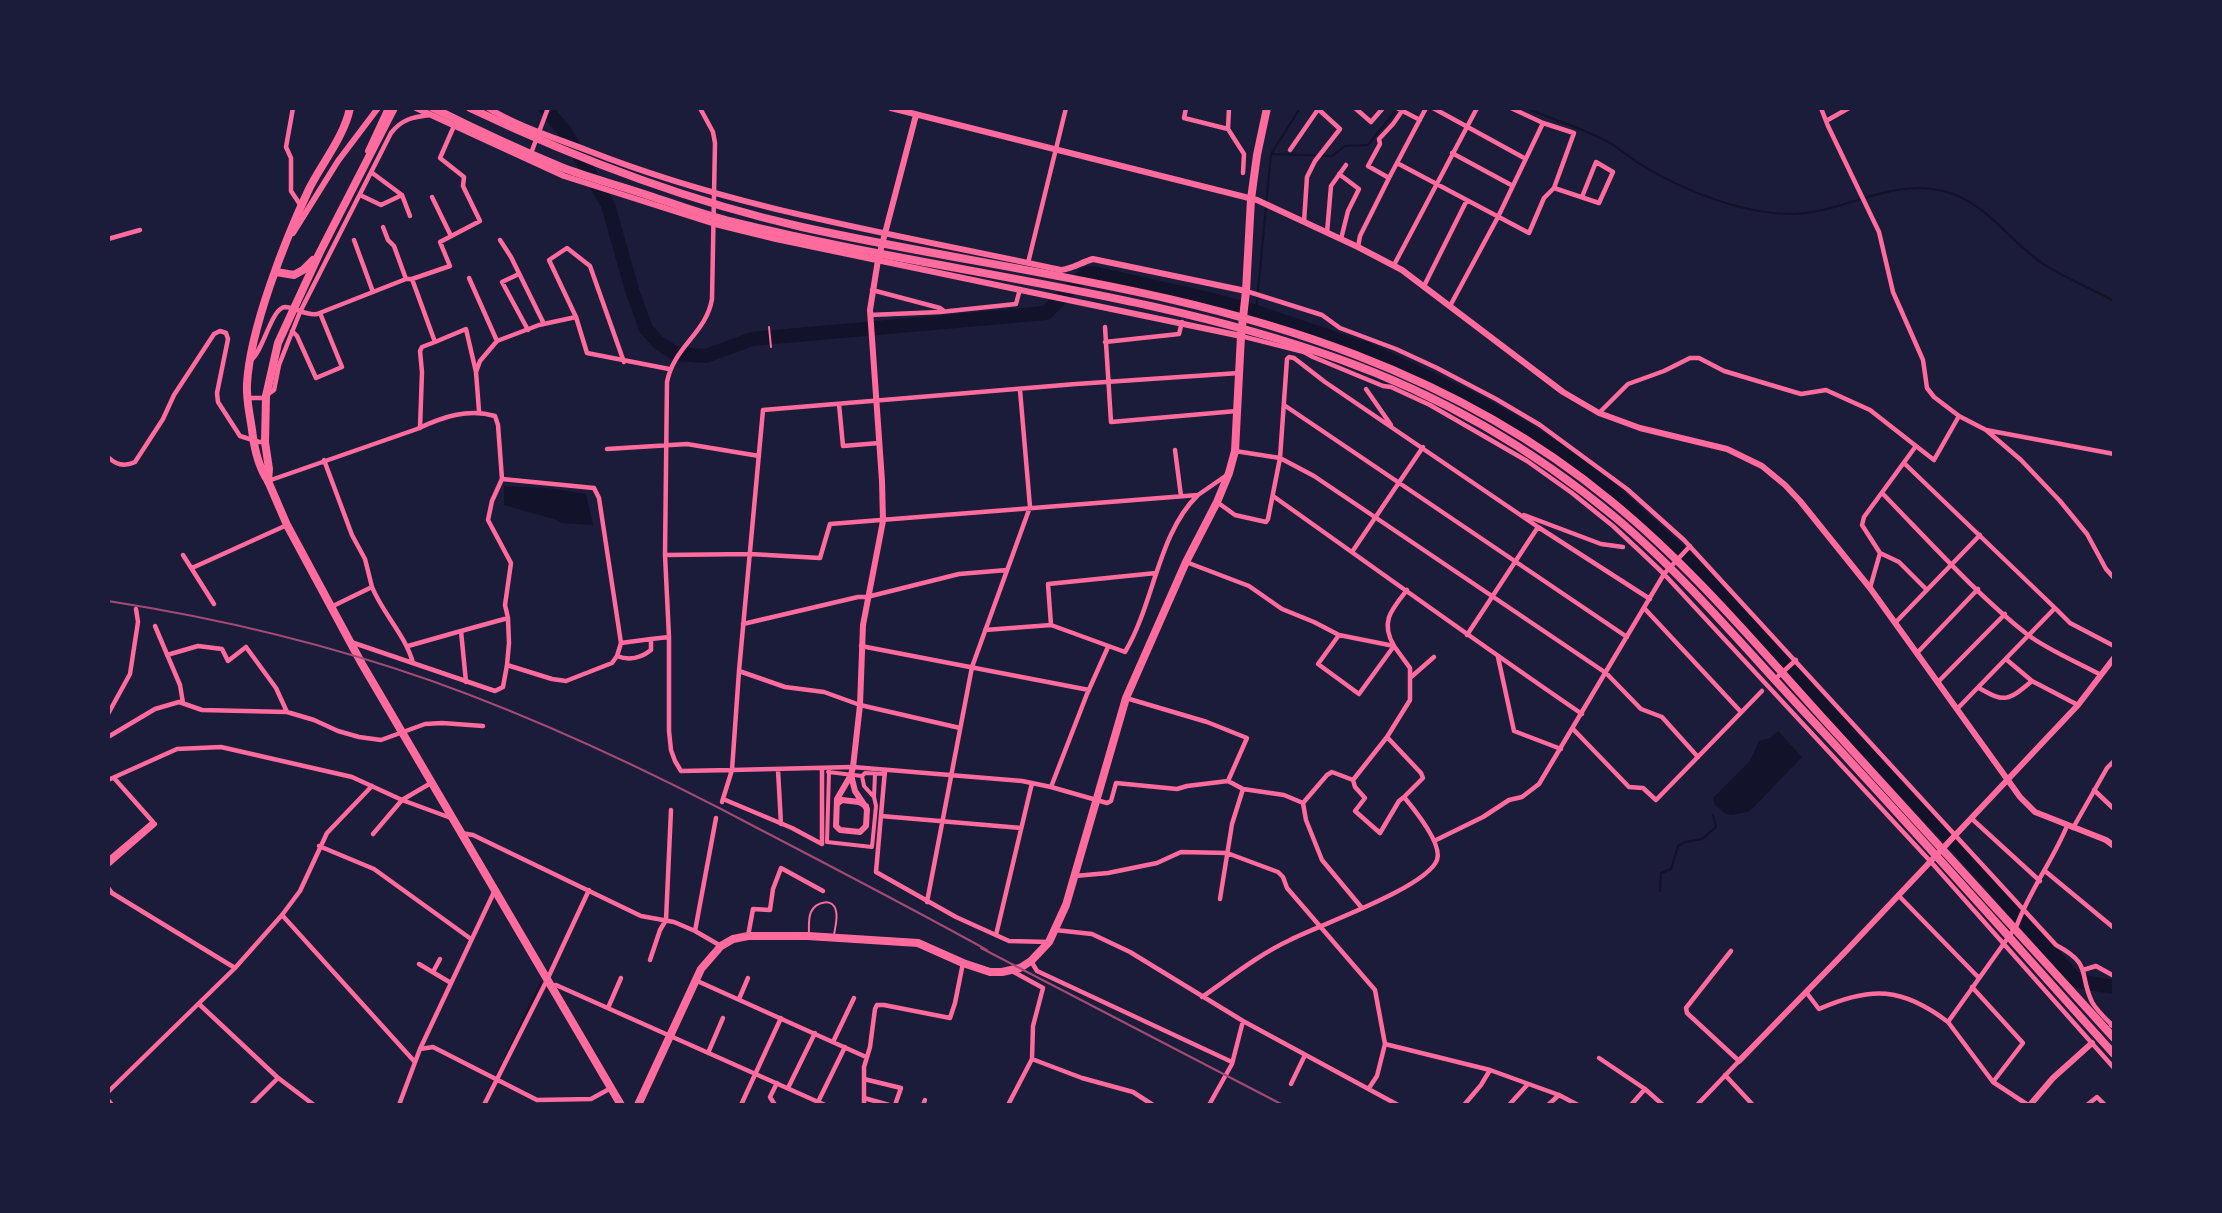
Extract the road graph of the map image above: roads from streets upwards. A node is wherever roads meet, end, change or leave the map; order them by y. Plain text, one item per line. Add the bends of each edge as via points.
1 (293, 108) edge
2 (350, 108) edge
3 (378, 108) edge
4 (388, 108) edge
5 (394, 108) edge
6 (416, 108) edge
7 (470, 108) edge
8 (488, 108) edge
9 (548, 108) edge
10 (700, 108) edge
11 (891, 108) edge
12 (1066, 108) edge
13 (1186, 108) edge
14 (1228, 108) edge
15 (1267, 108) edge
16 (1318, 108) edge
17 (1355, 108) edge
18 (1383, 108) edge
19 (1397, 108) edge
20 (1426, 108) edge
21 (1433, 108) edge
22 (1477, 108) edge
23 (1511, 108) edge
24 (1821, 108) edge
25 (1849, 108) edge
26 (917, 111) edge
27 (1402, 111) junction
28 (432, 112) edge
29 (1420, 120) junction
30 (1826, 121) junction
31 (1543, 123) junction
32 (454, 126) junction
33 (1466, 127) junction
34 (1228, 129) junction
35 (538, 131) junction
36 (1055, 150) junction
37 (1290, 150) dead end
38 (1452, 153) junction
39 (1526, 159) junction
40 (528, 160) junction
41 (1397, 163) junction
42 (1346, 165) dead end
43 (362, 170) junction
44 (371, 172) junction
45 (1243, 172) dead end
46 (1339, 174) junction
47 (1389, 178) junction
48 (1436, 184) junction
49 (1513, 186) junction
50 (1554, 188) junction
51 (714, 194) junction
52 (360, 195) junction
53 (402, 195) junction
54 (432, 197) dead end
55 (1582, 197) junction
56 (1251, 199) junction
57 (1467, 200) junction
58 (301, 207) junction
59 (410, 216) dead end
60 (1498, 217) junction
61 (1304, 222) junction
62 (715, 224) junction
63 (383, 226) dead end
64 (140, 230) dead end
65 (1327, 233) junction
66 (885, 234) junction
67 (451, 237) junction
68 (108, 239) edge
69 (1341, 239) junction
70 (354, 240) dead end
71 (500, 240) dead end
72 (286, 244) junction
73 (1358, 247) junction
74 (320, 252) junction
75 (878, 260) junction
76 (1028, 263) junction
77 (1394, 265) junction
78 (276, 272) junction
79 (519, 274) junction
80 (469, 278) dead end
81 (406, 279) junction
82 (412, 279) junction
83 (1424, 286) junction
84 (1020, 289) junction
85 (872, 290) junction
86 (373, 292) junction
87 (1246, 294) junction
88 (1450, 306) junction
89 (295, 310) junction
90 (944, 311) junction
91 (320, 313) junction
92 (576, 317) junction
93 (870, 318) junction
94 (1182, 322) junction
95 (544, 324) junction
96 (1104, 327) dead end
97 (528, 330) junction
98 (292, 331) junction
99 (1241, 336) junction
100 (496, 341) junction
101 (435, 342) junction
102 (1105, 342) junction
103 (250, 361) junction
104 (624, 362) junction
105 (669, 369) junction
106 (476, 372) junction
107 (1239, 373) junction
108 (1109, 382) junction
109 (1366, 389) dead end
110 (1020, 390) junction
111 (266, 396) junction
112 (247, 398) junction
113 (876, 401) junction
114 (839, 404) junction
115 (1284, 405) junction
116 (480, 411) junction
117 (1237, 411) junction
118 (1599, 413) junction
119 (1959, 416) junction
120 (420, 428) junction
121 (1393, 428) junction
122 (1986, 430) junction
123 (254, 441) junction
124 (265, 442) junction
125 (879, 443) junction
126 (668, 446) junction
127 (1916, 446) junction
128 (1423, 447) junction
129 (607, 449) dead end
130 (1175, 450) dead end
131 (1235, 451) junction
132 (2114, 454) edge
133 (759, 456) junction
134 (108, 457) edge
135 (1280, 458) junction
136 (324, 460) junction
137 (1904, 463) junction
138 (1229, 473) junction
139 (502, 479) junction
140 (268, 481) junction
141 (1399, 483) junction
142 (1882, 493) junction
143 (1198, 495) junction
144 (1181, 496) junction
145 (1273, 496) junction
146 (1217, 502) junction
147 (1030, 507) junction
148 (1516, 512) junction
149 (1375, 519) junction
150 (883, 521) junction
151 (287, 525) junction
152 (1538, 527) junction
153 (1980, 535) junction
154 (1690, 546) junction
155 (1623, 547) dead end
156 (1352, 552) junction
157 (1880, 553) junction
158 (750, 554) junction
159 (183, 555) dead end
160 (665, 555) junction
161 (1186, 562) junction
162 (1515, 562) junction
163 (1952, 565) junction
164 (192, 568) junction
165 (1007, 570) junction
166 (1156, 573) junction
167 (1664, 574) junction
168 (2114, 578) edge
169 (372, 587) junction
170 (1870, 588) junction
171 (1978, 589) junction
172 (1407, 590) junction
173 (1927, 590) junction
174 (867, 597) junction
175 (1492, 597) junction
176 (1650, 599) junction
177 (214, 604) dead end
178 (331, 607) junction
179 (2055, 608) junction
180 (136, 609) dead end
181 (1645, 609) junction
182 (2005, 614) junction
183 (508, 618) junction
184 (1895, 623) junction
185 (743, 624) junction
186 (1051, 625) junction
187 (155, 626) dead end
188 (986, 630) junction
189 (461, 631) junction
190 (1339, 635) junction
191 (1467, 635) junction
192 (2029, 635) junction
193 (669, 637) junction
194 (1627, 637) junction
195 (651, 639) junction
196 (349, 641) junction
197 (621, 643) junction
198 (408, 646) junction
199 (861, 646) junction
200 (1394, 646) junction
201 (2114, 646) edge
202 (1108, 647) junction
203 (1917, 652) junction
204 (167, 655) junction
205 (617, 656) junction
206 (1434, 657) dead end
207 (1498, 657) junction
208 (2114, 658) edge
209 (2007, 660) junction
210 (1796, 661) junction
211 (413, 663) junction
212 (507, 665) junction
213 (972, 667) junction
214 (739, 671) junction
215 (1606, 673) junction
216 (2101, 675) junction
217 (1410, 678) junction
218 (2032, 681) junction
219 (466, 682) junction
220 (1938, 682) junction
221 (1768, 686) junction
222 (1979, 687) junction
223 (1089, 690) junction
224 (1762, 691) dead end
225 (1126, 698) junction
226 (183, 703) junction
227 (860, 705) junction
228 (2078, 705) junction
229 (1958, 708) junction
230 (287, 712) junction
231 (1741, 712) junction
232 (108, 714) edge
233 (1582, 714) junction
234 (483, 726) dead end
235 (960, 728) junction
236 (1573, 729) junction
237 (400, 731) junction
238 (108, 737) edge
239 (1387, 737) junction
240 (1561, 749) junction
241 (1698, 757) junction
242 (2114, 761) edge
243 (853, 767) junction
244 (732, 770) junction
245 (777, 770) junction
246 (822, 770) junction
247 (829, 772) junction
248 (885, 772) junction
249 (875, 774) junction
250 (851, 775) junction
251 (862, 776) junction
252 (114, 777) junction
253 (951, 777) junction
254 (108, 780) edge
255 (1353, 780) junction
256 (2006, 780) junction
257 (1228, 781) junction
258 (431, 783) junction
259 (1032, 783) junction
260 (372, 786) junction
261 (1051, 787) junction
262 (1243, 789) junction
263 (2094, 790) junction
264 (874, 797) junction
265 (1404, 797) junction
266 (1096, 799) junction
267 (402, 800) junction
268 (1303, 803) junction
269 (836, 805) junction
270 (867, 807) junction
271 (2114, 809) edge
272 (671, 810) dead end
273 (881, 816) junction
274 (451, 818) junction
275 (716, 818) dead end
276 (1970, 818) junction
277 (942, 822) junction
278 (155, 824) dead end
279 (781, 824) junction
280 (2070, 827) junction
281 (1021, 828) junction
282 (460, 833) junction
283 (373, 834) dead end
284 (1954, 835) junction
285 (1434, 841) junction
286 (320, 846) junction
287 (2114, 846) edge
288 (1227, 853) junction
289 (108, 860) edge
290 (1931, 862) junction
291 (108, 865) edge
292 (2045, 871) junction
293 (1075, 876) junction
294 (2040, 881) junction
295 (108, 888) edge
296 (495, 890) junction
297 (589, 890) junction
298 (823, 891) dead end
299 (1898, 895) junction
300 (1220, 899) dead end
301 (927, 902) junction
302 (1362, 908) junction
303 (2024, 908) junction
304 (282, 915) junction
305 (666, 920) junction
306 (1320, 926) junction
307 (2114, 928) edge
308 (1055, 930) junction
309 (695, 931) junction
310 (996, 935) junction
311 (748, 936) junction
312 (471, 939) junction
313 (1049, 942) junction
314 (2005, 944) junction
315 (721, 946) junction
316 (1731, 951) dead end
317 (440, 959) dead end
318 (650, 960) dead end
319 (1031, 962) junction
320 (963, 963) junction
321 (419, 964) dead end
322 (235, 968) junction
323 (2083, 970) junction
324 (1012, 971) junction
325 (433, 972) junction
326 (2114, 976) edge
327 (621, 978) dead end
328 (748, 978) dead end
329 (1979, 978) junction
330 (695, 980) junction
331 (451, 983) junction
332 (549, 983) junction
333 (1972, 987) junction
334 (1806, 992) junction
335 (1202, 997) junction
336 (854, 998) dead end
337 (739, 999) junction
338 (199, 1004) junction
339 (608, 1008) junction
340 (723, 1018) dead end
341 (782, 1018) junction
342 (1243, 1021) junction
343 (1948, 1022) junction
344 (2113, 1025) edge
345 (815, 1033) junction
346 (670, 1036) junction
347 (2114, 1038) edge
348 (833, 1042) junction
349 (2092, 1043) junction
350 (1385, 1044) junction
351 (845, 1047) junction
352 (420, 1049) junction
353 (708, 1053) junction
354 (2114, 1054) edge
355 (1305, 1056) junction
356 (866, 1058) junction
357 (1599, 1058) dead end
358 (1032, 1059) junction
359 (414, 1061) junction
360 (1739, 1061) junction
361 (1232, 1063) junction
362 (2114, 1068) edge
363 (1490, 1070) junction
364 (755, 1072) junction
365 (1725, 1075) junction
366 (278, 1078) junction
367 (864, 1079) junction
368 (497, 1080) junction
369 (1994, 1082) junction
370 (777, 1083) junction
371 (1291, 1084) dead end
372 (1528, 1084) junction
373 (611, 1088) junction
374 (788, 1088) junction
375 (1369, 1088) junction
376 (109, 1089) edge
377 (1645, 1089) junction
378 (1559, 1095) junction
379 (864, 1098) junction
380 (108, 1100) edge
381 (818, 1102) junction
382 (112, 1105) edge
383 (251, 1105) edge
384 (314, 1105) edge
385 (399, 1105) edge
386 (484, 1105) edge
387 (621, 1105) edge
388 (638, 1105) edge
389 (741, 1105) edge
390 (775, 1105) edge
391 (825, 1105) edge
392 (864, 1105) edge
393 (889, 1105) edge
394 (895, 1105) edge
395 (1008, 1105) edge
396 (1153, 1105) edge
397 (1209, 1105) edge
398 (1398, 1105) edge
399 (1464, 1105) edge
400 (1509, 1105) edge
401 (1548, 1105) edge
402 (1578, 1105) edge
403 (1631, 1105) edge
404 (1663, 1105) edge
405 (1697, 1105) edge
406 (1754, 1105) edge
407 (2029, 1105) edge
408 (2087, 1105) edge
409 (2105, 1105) edge

1 - 58 street via 286,147 291,158 291,191
2 - 58 main road via 343,129
3 - 72 street via 333,168
4 - 43 street
5 - 43 main road
6 - 28 street
7 - 347 main road via 573,155 737,209 801,226 1187,303 1283,329 1399,372 1498,423 1610,499 1694,577
8 - 35 street
9 - 35 street
10 - 51 street via 715,143
11 - 26 street
12 - 36 street
13 - 34 street via 1184,118
14 - 34 street
15 - 56 main road
16 - 37 street
16 - 61 street via 1340,129 1306,177
17 - 18 street via 1371,122
19 - 27 street
20 - 29 street
21 - 33 street
22 - 33 street
23 - 31 street
24 - 30 street
25 - 30 street
26 - 36 street
26 - 66 street
27 - 29 street
27 - 47 street via 1379,139 1368,166
28 - 32 street
28 - 44 street via 397,125
28 - 354 main road via 563,168 729,221 1064,287 1289,342 1383,376 1500,434 1618,519 1684,583
29 - 41 street
30 - 119 street via 1879,232 1893,292 1923,360 1927,388
31 - 39 street
31 - 50 street via 1574,133
32 - 40 street
32 - 67 street via 440,158 464,177 463,186 480,221
33 - 38 street
33 - 39 street
34 - 45 street via 1244,154
35 - 40 street
35 - 51 street via 628,167
36 - 56 street
36 - 76 street
38 - 48 street
38 - 49 street
39 - 49 street
40 - 62 street via 578,181
41 - 47 street
41 - 48 street
42 - 46 street
43 - 74 main road
44 - 52 street
44 - 53 street
46 - 65 street via 1331,186
46 - 69 street via 1359,189
47 - 73 street
48 - 57 street
48 - 77 street
49 - 60 street
50 - 55 street
50 - 60 street via 1544,198 1528,233
51 - 62 street
51 - 66 street
52 - 53 street via 381,205
52 - 89 street
53 - 59 street
54 - 67 street
55 - 55 street via 1599,203 1613,172 1596,162
56 - 61 street
56 - 87 main road
57 - 60 street
57 - 83 street
58 - 72 main road
60 - 88 street
61 - 65 street
62 - 75 street
62 - 105 street via 710,313
63 - 81 street
64 - 68 street
65 - 69 street
66 - 75 street
66 - 76 street
67 - 82 street via 440,242 450,266
69 - 73 street
70 - 86 street
71 - 79 street
72 - 78 main road
73 - 77 street
74 - 78 main road via 294,275
74 - 89 main road
75 - 84 street
75 - 85 street
76 - 87 street via 1068,270 1093,259
77 - 83 street
78 - 103 main road
79 - 95 street
79 - 97 street via 502,282
80 - 100 street
81 - 82 street
81 - 86 street
82 - 101 street
83 - 88 street
84 - 90 street via 1016,304
84 - 94 street
85 - 90 street
85 - 93 street
86 - 91 street
87 - 99 main road
87 - 154 street via 1322,315 1340,328 1437,368 1496,399 1627,489
88 - 118 street via 1563,392
89 - 91 street via 309,315
89 - 98 street
89 - 103 street via 288,307 275,313 260,351
89 - 111 main road via 273,358
90 - 93 street
91 - 98 street via 342,367 316,378
92 - 95 street
92 - 104 street via 587,353
92 - 104 street via 549,260 567,249 590,266
93 - 113 street
94 - 99 street
94 - 102 street via 1179,334
95 - 97 street
96 - 102 street
97 - 100 street
98 - 111 street via 274,390
99 - 107 main road
99 - 167 street via 1304,352 1430,405 1527,461 1572,493
100 - 106 street
101 - 106 street via 466,329
101 - 120 street via 420,351
102 - 108 street
103 - 112 main road
104 - 105 street
105 - 126 street
106 - 116 street
107 - 108 street
107 - 117 main road
108 - 110 street
108 - 117 street via 1111,422
109 - 121 street
110 - 113 street
110 - 147 street
111 - 112 street
111 - 124 main road
112 - 123 main road
113 - 114 street
113 - 125 street
114 - 125 street via 843,446
114 - 133 street via 763,410
115 - 121 street via 1289,357
115 - 135 street
115 - 141 street
116 - 120 street via 439,418
116 - 139 street via 495,416 498,425
117 - 131 main road
118 - 127 street via 1628,384 1690,358 1699,358 1724,371 1801,394 1826,390 1870,411
118 - 170 street via 1640,428 1727,449 1762,466 1800,501
119 - 122 street
119 - 127 street via 1934,460
120 - 136 street
121 - 128 street
122 - 132 street
122 - 168 street via 2060,501 2088,534
123 - 124 street
123 - 134 street via 240,436 218,402 228,339 220,331 209,341 135,462 116,464
123 - 140 main road
124 - 140 main road
125 - 150 street
126 - 129 street
126 - 133 street via 687,444
126 - 160 street
127 - 137 street
128 - 141 street
128 - 148 street
130 - 144 street
131 - 135 street
131 - 138 main road
133 - 158 street
135 - 145 street
135 - 149 street
136 - 140 street
136 - 169 street via 365,559
137 - 142 street
137 - 153 street
138 - 143 street
138 - 146 main road
139 - 183 street via 488,520 511,563 505,605
139 - 197 street via 594,488 599,498
140 - 151 main road
141 - 149 street
141 - 162 street
142 - 157 street via 1864,516 1862,525
142 - 163 street
143 - 144 street
143 - 166 street via 1177,520
144 - 147 street
145 - 146 street via 1266,522 1235,515
145 - 156 street
146 - 161 main road
147 - 150 street
147 - 165 street
148 - 152 street
148 - 155 street via 1601,544
149 - 156 street
149 - 175 street
150 - 158 street via 830,524 820,558
150 - 174 street
151 - 164 street
151 - 178 main road
152 - 162 street
152 - 176 street
153 - 163 street
153 - 179 street
154 - 167 street
154 - 210 street
156 - 172 street
157 - 170 street
157 - 173 street via 1899,562
158 - 160 street
158 - 185 street
159 - 164 street
160 - 193 street
161 - 190 street via 1249,586 1282,609
161 - 225 main road
162 - 175 street
162 - 194 street
163 - 171 street
163 - 173 street
164 - 177 street
165 - 174 street via 959,574
165 - 188 street
166 - 186 street via 1048,584
166 - 202 street via 1148,603 1125,652
167 - 176 street
167 - 221 street
169 - 178 street
169 - 198 street
170 - 184 street
171 - 182 street
171 - 203 street
172 - 191 street
172 - 200 street via 1388,618 1389,637
173 - 184 street
174 - 185 street
174 - 199 street
175 - 191 street
175 - 215 street
176 - 181 street
178 - 196 main road
179 - 192 street
179 - 201 street via 2070,623
180 - 232 street via 138,622 130,674
181 - 194 street
181 - 231 street
182 - 192 street
182 - 220 street
183 - 189 street
183 - 212 street
184 - 203 street
185 - 214 street
186 - 188 street
186 - 202 street
187 - 204 street
188 - 213 street
189 - 198 street
189 - 219 street
190 - 200 street
190 - 200 street via 1318,664 1359,694
191 - 207 street
192 - 209 street
192 - 216 street
193 - 195 street
193 - 244 street via 669,731 675,761 681,771 687,772
194 - 215 street
195 - 197 street
195 - 205 street via 651,650 644,656
196 - 211 street
196 - 237 main road
197 - 205 street
198 - 211 street
199 - 213 street
199 - 227 street
200 - 217 street via 1410,668
202 - 223 street
203 - 220 street
204 - 226 street
204 - 230 street via 198,646 222,649 228,661 246,646 276,688
205 - 212 street via 612,663 566,681
206 - 217 street
207 - 233 street
207 - 240 street via 1514,731
208 - 216 street
209 - 218 street
209 - 222 street
210 - 221 street
210 - 284 street
211 - 219 street
212 - 219 street via 502,687 495,691
213 - 223 street
213 - 235 street
214 - 227 street
214 - 244 street
215 - 233 street
215 - 241 street via 1641,709 1662,717
216 - 228 street
217 - 239 street via 1410,700
218 - 222 street via 1997,699
218 - 228 street
220 - 229 street
221 - 290 street
222 - 229 street
223 - 261 street
224 - 231 street
225 - 257 street via 1247,738
225 - 266 main road
226 - 230 street via 202,710
226 - 238 street via 155,709
227 - 235 street
227 - 243 street
228 - 256 street
229 - 256 street
230 - 237 street via 359,737 381,740
231 - 241 street
233 - 236 street
234 - 237 street via 425,724
235 - 253 street
236 - 240 street
236 - 241 street via 1629,787 1643,788 1656,800
237 - 258 main road
239 - 255 street
239 - 265 street via 1423,778
240 - 285 street via 1539,784 1522,797 1509,800
242 - 263 street
243 - 246 street
243 - 248 street
243 - 250 street
244 - 245 street
244 - 279 street via 723,801
245 - 246 street
245 - 279 street
246 - 247 street
246 - 279 street via 822,844
247 - 250 street
247 - 264 street via 827,842 872,847
248 - 249 street
248 - 253 street
248 - 273 street
249 - 251 street
249 - 264 street
250 - 251 street
250 - 269 street
250 - 270 street via 855,791
251 - 264 street via 864,786
252 - 254 street
252 - 260 street via 177,749 221,747 352,777
252 - 289 street via 153,822
253 - 259 street
253 - 277 street
255 - 265 street via 1365,798 1355,811 1380,833
255 - 268 street via 1332,772
256 - 276 street
256 - 280 street via 2035,812
257 - 262 street
257 - 266 street via 1177,789 1116,783 1111,801
258 - 267 street
258 - 274 main road
259 - 261 street
259 - 281 street
260 - 267 street
260 - 286 street via 336,822
261 - 266 street
262 - 268 street via 1284,795
262 - 288 street
263 - 271 street
263 - 280 street
265 - 285 street
266 - 293 main road
267 - 274 street
267 - 283 street
268 - 302 street via 1322,860
269 - 270 street via 842,800
269 - 270 street via 837,828 860,832 866,826
272 - 305 street
273 - 277 street
273 - 301 street via 876,872
274 - 282 main road
275 - 309 street
276 - 284 street
276 - 294 street
277 - 281 street
277 - 301 street
278 - 291 street
280 - 287 street
280 - 292 street
281 - 310 street
282 - 296 main road
282 - 297 street via 473,835
284 - 290 street
284 - 303 street
285 - 302 street via 1437,860 1428,872
286 - 304 street via 300,891
286 - 312 street via 374,869
288 - 293 street via 1177,852 1157,863
288 - 300 street
288 - 306 street via 1278,872
290 - 299 street
290 - 314 street
292 - 294 street
292 - 307 street
293 - 308 main road
294 - 303 street
295 - 322 street
296 - 312 street
296 - 332 main road
297 - 305 street via 641,916
297 - 332 street
298 - 311 street via 781,868 770,910 753,909
299 - 329 street
299 - 334 street
301 - 310 street
302 - 306 street
303 - 314 street
303 - 323 street via 2056,945 2071,953
304 - 322 street
304 - 359 street
305 - 309 street
305 - 318 street
306 - 335 street via 1246,965
306 - 350 street via 1375,990
308 - 313 main road
308 - 335 street via 1092,933
309 - 315 street
310 - 313 street via 1010,941
311 - 315 main road
311 - 320 main road via 918,944
312 - 331 street
313 - 319 main road
314 - 329 street
314 - 349 street
315 - 330 main road
316 - 360 street via 1686,1008
317 - 325 street
319 - 324 main road
319 - 361 street via 1037,970
320 - 324 main road via 990,972
320 - 356 street via 950,1018 877,1005
321 - 325 street
322 - 338 street
323 - 326 street via 2096,966
323 - 344 street via 2092,1003
324 - 358 street via 1043,988 1033,1026
325 - 331 street
327 - 339 street
328 - 337 street
329 - 333 street
330 - 337 street
330 - 346 main road
331 - 352 street
332 - 339 street
332 - 368 street
332 - 373 main road
333 - 343 street
333 - 369 street via 2024,1043
334 - 343 street via 1819,1009 1861,994 1903,996 1926,1005
334 - 360 street
335 - 342 street
336 - 348 street
337 - 341 street
338 - 366 street
338 - 376 street
339 - 346 street
340 - 353 street
341 - 345 street
341 - 364 street
342 - 355 street
342 - 361 street
343 - 369 street
345 - 348 street
345 - 374 street
346 - 353 street
346 - 388 main road
348 - 351 street
349 - 362 street
349 - 407 street
350 - 363 street
350 - 375 street via 1377,1076
351 - 356 street
351 - 381 street
352 - 359 street
352 - 368 street via 433,1047
353 - 364 street
355 - 371 street
355 - 375 street
356 - 367 street
357 - 377 street
358 - 395 street
358 - 396 street via 1133,1092
359 - 385 street
360 - 365 street
361 - 397 street
363 - 372 street
363 - 399 street
364 - 370 street
364 - 389 street
365 - 405 street
365 - 406 street
366 - 383 street
366 - 384 street
367 - 379 street
367 - 394 street via 901,1088
368 - 373 street via 537,1100 591,1099
368 - 386 street
369 - 407 street
370 - 374 street
370 - 390 street via 770,1097
372 - 378 street
372 - 400 street
373 - 387 main road
374 - 381 street
375 - 398 street
377 - 403 street
377 - 404 street
378 - 401 street
378 - 402 street
379 - 392 street
379 - 393 street
380 - 382 street
381 - 391 street
408 - 409 street via 2097,1096

